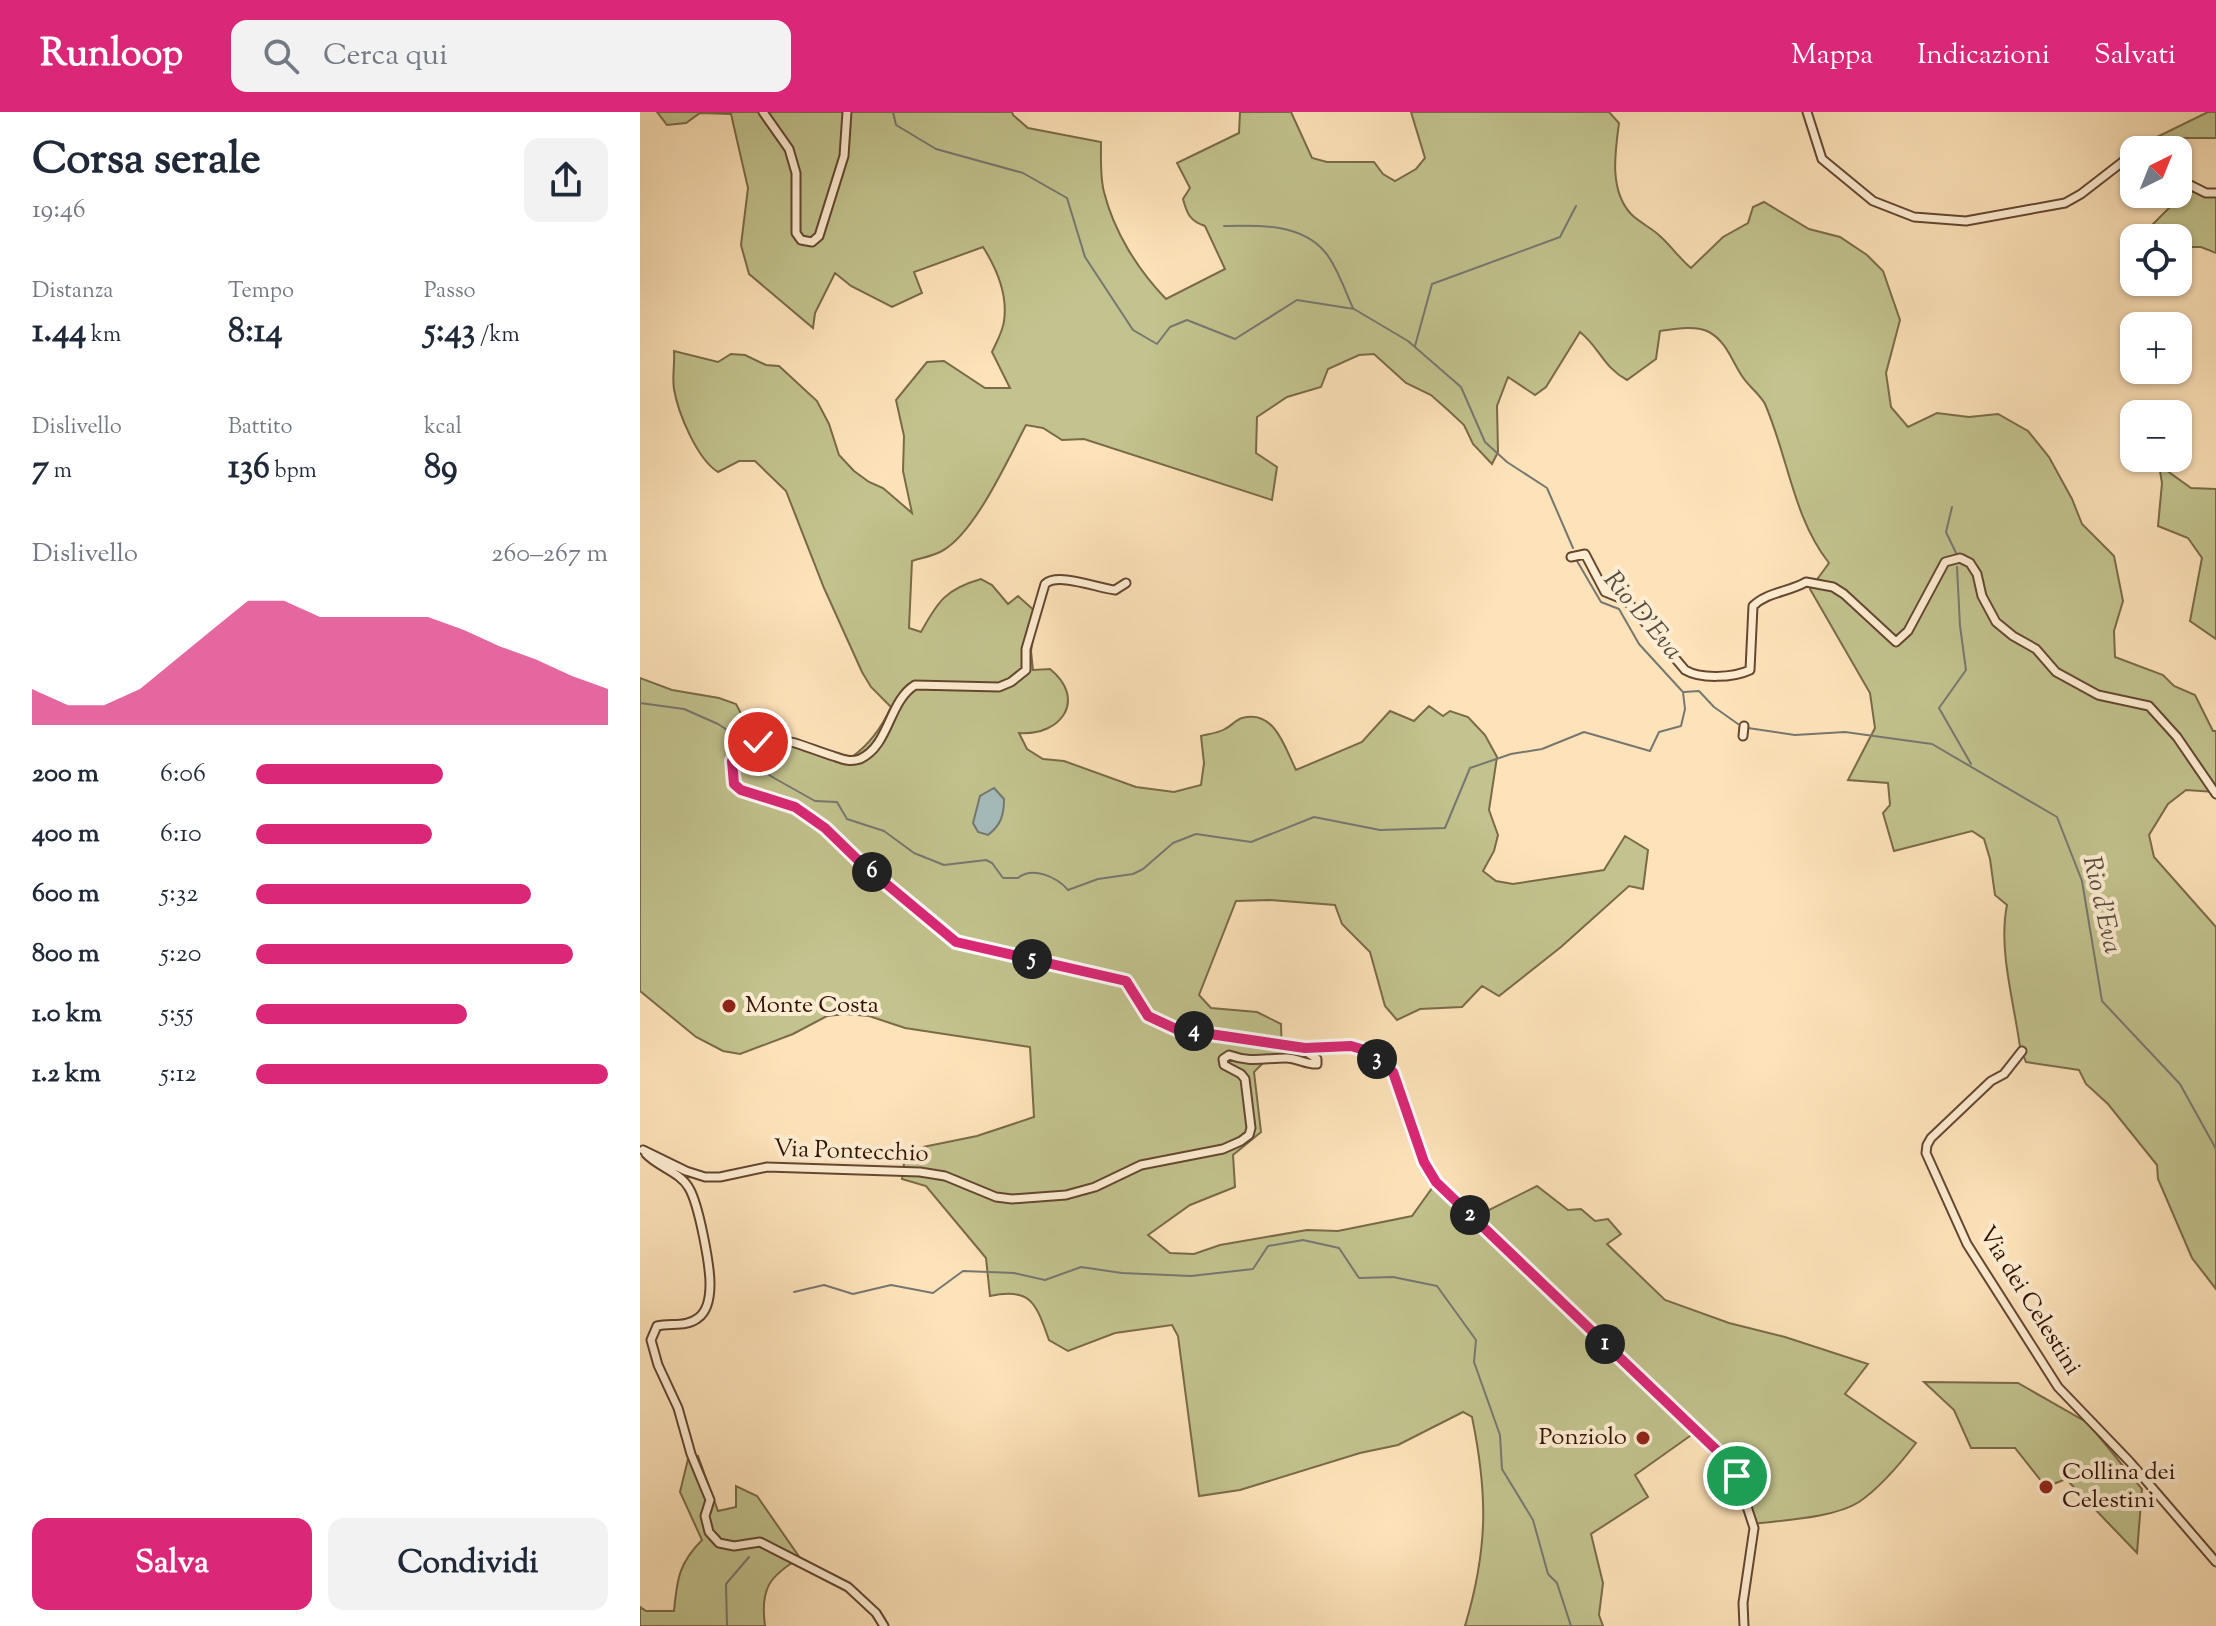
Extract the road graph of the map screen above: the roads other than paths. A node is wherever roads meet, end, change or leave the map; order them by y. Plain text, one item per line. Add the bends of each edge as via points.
1 (763, 112) edge
2 (847, 112) edge
3 (1807, 112) edge
4 (2120, 164) edge
5 (2192, 186) edge
6 (2216, 193) edge
7 (1571, 557) dead end
8 (1126, 583) dead end
9 (2216, 794) edge
10 (1305, 1048) junction
11 (2022, 1051) dead end
12 (641, 1148) edge
13 (2216, 1562) edge
14 (884, 1626) edge
15 (1744, 1626) edge

1 - 2 street via 789,149 796,173 796,233 812,242 819,236 844,156
3 - 4 street via 1822,159 1873,201 1914,217 1966,221 2065,203
5 - 6 street
7 - 9 street via 1585,554 1605,592 1627,601 1694,676 1750,670 1753,606 1806,582 1844,594 1896,642 1908,631 1945,562 1960,558 1977,574 1996,622 2036,649 2056,672 2098,695 2149,706
8 - 10 street via 1115,590 1049,580 1026,649 1026,670 1011,682 999,687 915,685 898,700 875,747 860,759 848,761 765,739 732,761 734,784 795,807 825,828 956,942 1126,981 1148,1016 1176,1029
10 - 12 street, Via Pontecchio via 1317,1064 1288,1058 1223,1059 1245,1079 1251,1128 1241,1141 1141,1165 1066,1195 996,1197 945,1176 920,1172 767,1167 705,1177
10 - 15 street via 1351,1046 1368,1051 1393,1072 1436,1182 1729,1462 1754,1528
11 - 13 street, Via dei Celestini via 2004,1074 1931,1138 1926,1153 1967,1244 2058,1387
12 - 14 street via 689,1187 710,1283 701,1317 688,1324 657,1326 651,1340 710,1500 705,1516 709,1532 719,1543 734,1546 760,1542 848,1587

